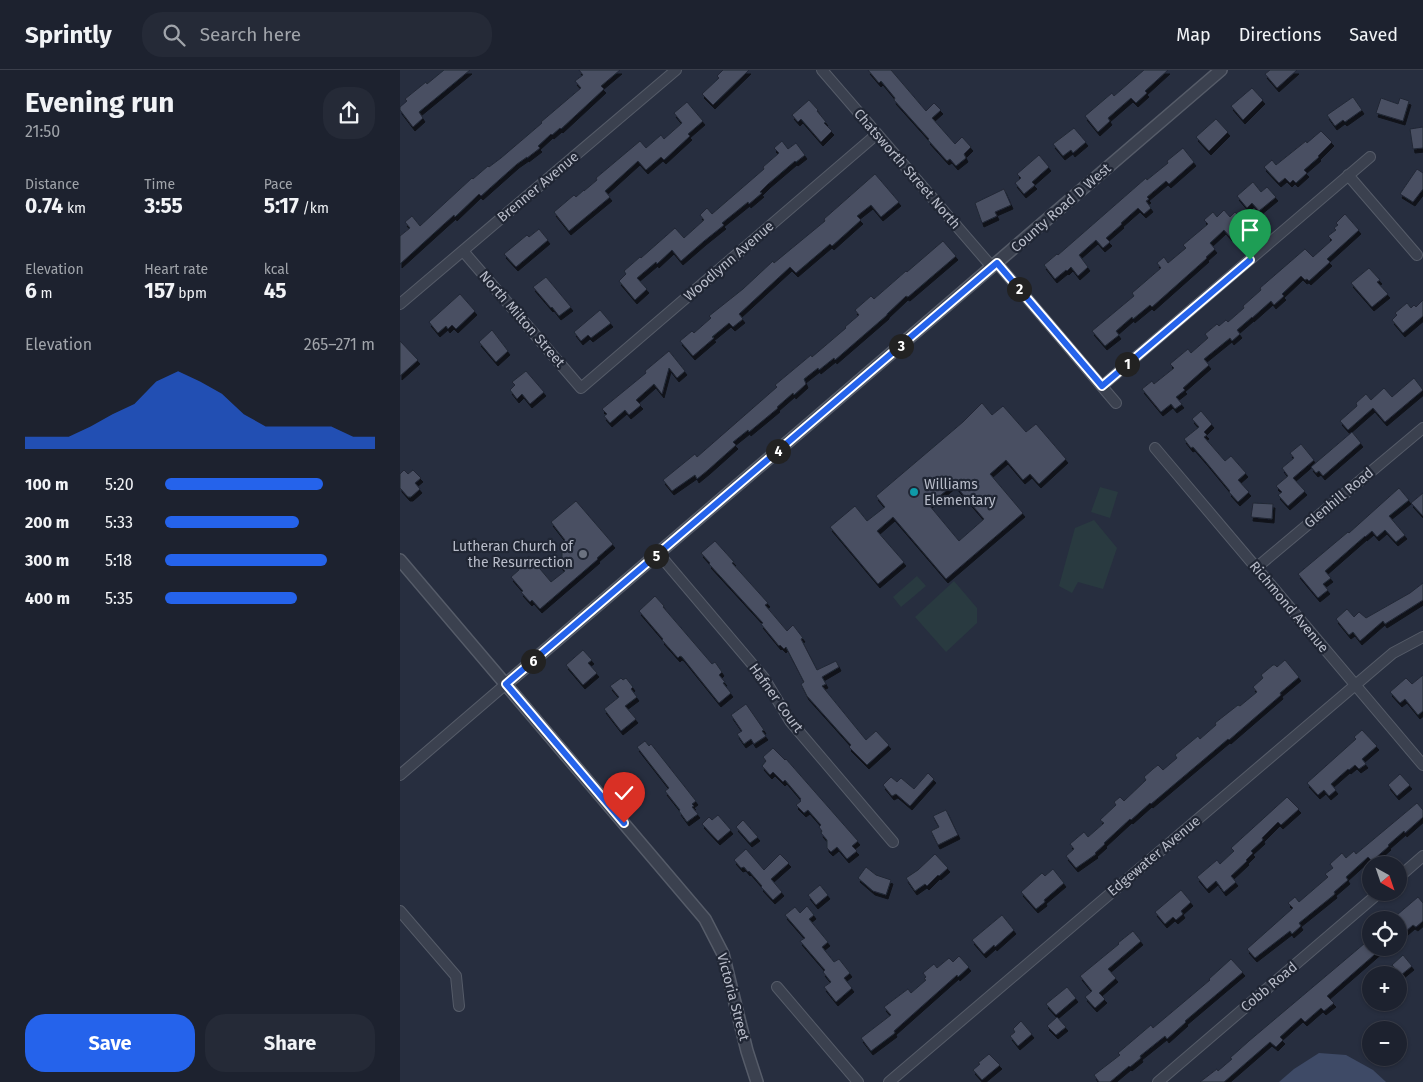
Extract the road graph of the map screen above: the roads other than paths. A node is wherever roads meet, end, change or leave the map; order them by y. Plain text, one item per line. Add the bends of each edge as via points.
1 (676, 70) edge
2 (822, 70) edge
3 (1221, 70) edge
4 (877, 134) junction
5 (1370, 157) dead end
6 (1348, 175) junction
7 (463, 251) junction
8 (1417, 255) dead end
9 (995, 265) junction
10 (400, 304) edge
11 (1102, 386) junction
12 (580, 388) joint
13 (1116, 402) dead end
14 (1423, 428) edge
15 (1155, 448) dead end
16 (658, 553) junction
17 (400, 560) edge
18 (1256, 568) junction
19 (1423, 637) edge
20 (506, 684) junction
21 (1355, 685) junction
22 (1423, 765) edge
23 (400, 775) edge
24 (894, 842) dead end
25 (1423, 856) edge
26 (1408, 868) edge
27 (1369, 901) edge
28 (400, 911) edge
29 (777, 987) dead end
30 (459, 1006) dead end
31 (757, 1082) edge
32 (858, 1082) edge
33 (889, 1082) edge
34 (1158, 1082) edge

1 - 7 street, Brenner Avenue
2 - 4 street, Chatsworth Street North
3 - 9 street, County Road D West
4 - 9 street, Chatsworth Street North
4 - 12 street, Woodlynn Avenue
5 - 6 street
6 - 8 street
6 - 11 street
7 - 10 street, Brenner Avenue
7 - 12 street, North Milton Street
9 - 11 street
9 - 16 street, County Road D West
11 - 13 street
14 - 18 street, Glenhill Road
15 - 18 street, Richmond Avenue
16 - 20 street, County Road D West
16 - 24 street, Hafner Court via 764,678 790,721
17 - 20 street, Victoria Street
18 - 21 street, Richmond Avenue
19 - 21 street, Edgewater Avenue via 1393,653
20 - 23 street, County Road D West
20 - 31 street, Victoria Street via 705,919 723,954
21 - 22 street, Richmond Avenue
21 - 33 street, Edgewater Avenue
25 - 26 street
27 - 34 street, Cobb Road
28 - 30 street via 456,976
29 - 32 street

